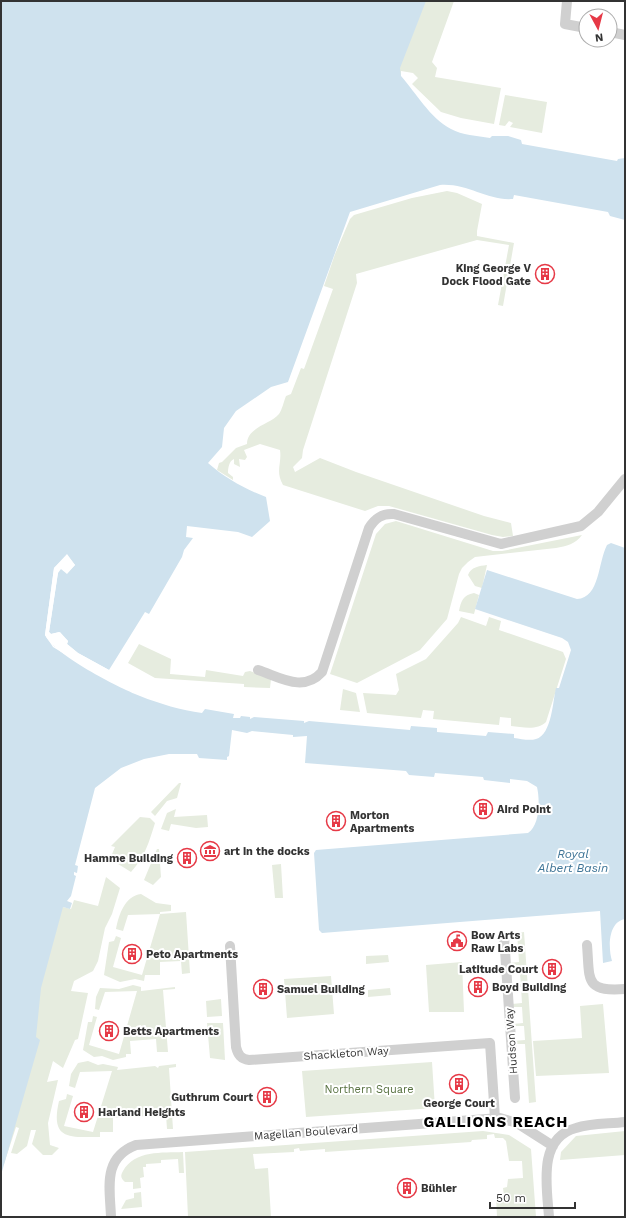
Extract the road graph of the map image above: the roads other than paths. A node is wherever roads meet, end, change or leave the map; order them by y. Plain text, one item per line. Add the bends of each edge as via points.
1 (567, 1) edge
2 (578, 28) edge
3 (625, 479) edge
4 (258, 670) dead end
5 (504, 936) dead end
6 (587, 945) dead end
7 (230, 946) dead end
8 (625, 989) edge
9 (515, 1098) dead end
10 (495, 1118) junction
11 (625, 1122) edge
12 (553, 1146) junction
13 (111, 1217) edge
14 (549, 1217) edge

1 - 2 street via 562,27
3 - 4 street via 598,512 581,526 501,544 394,514 377,518 369,528 322,672 312,681 301,683
5 - 9 street, Hudson Way
6 - 8 street via 590,980 593,985 603,990
7 - 10 street, Shackleton Way via 236,1047 242,1059 490,1043
10 - 12 street, Magellan Boulevard via 517,1123
10 - 13 street, Magellan Boulevard via 136,1145 122,1152 113,1164 109,1179
11 - 12 street via 574,1128 563,1134
12 - 14 street via 545,1174

